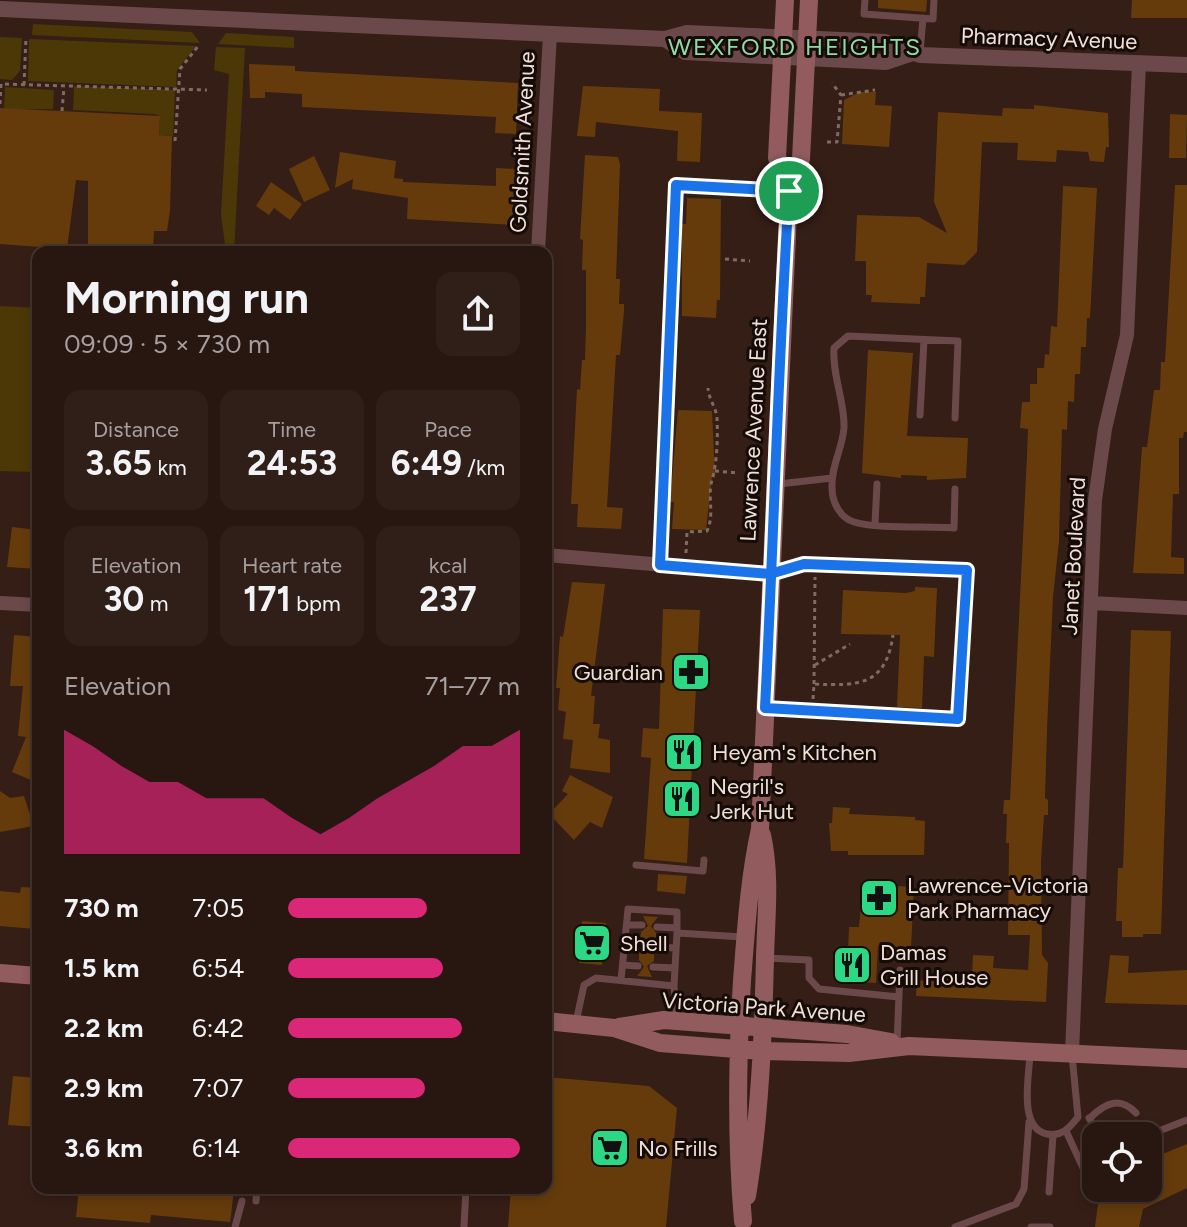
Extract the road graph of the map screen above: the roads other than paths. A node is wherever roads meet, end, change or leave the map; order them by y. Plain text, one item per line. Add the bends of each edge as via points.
1 (785, 0) edge
2 (809, 0) edge
3 (865, 0) edge
4 (934, 0) edge
5 (5, 6) edge
6 (923, 18) junction
7 (550, 34) junction
8 (783, 37) junction
9 (807, 38) junction
10 (665, 39) junction
11 (915, 55) junction
12 (783, 56) junction
13 (807, 57) junction
14 (1139, 64) junction
15 (1187, 65) edge
16 (789, 184) junction
17 (538, 246) edge
18 (924, 340) junction
19 (920, 415) dead end
20 (955, 418) dead end
21 (832, 478) junction
22 (877, 484) dead end
23 (774, 485) junction
24 (955, 489) dead end
25 (875, 524) junction
26 (552, 556) edge
27 (660, 565) junction
28 (770, 574) junction
29 (0, 603) edge
30 (1092, 603) junction
31 (32, 605) edge
32 (1187, 608) edge
33 (765, 708) junction
34 (760, 829) junction
35 (704, 860) dead end
36 (636, 865) dead end
37 (627, 925) junction
38 (642, 925) dead end
39 (657, 927) dead end
40 (677, 930) junction
41 (745, 937) junction
42 (625, 944) junction
43 (640, 945) dead end
44 (655, 947) dead end
45 (676, 948) junction
46 (765, 958) junction
47 (623, 965) junction
48 (638, 966) dead end
49 (653, 967) dead end
50 (675, 968) junction
51 (900, 970) dead end
52 (0, 973) edge
53 (32, 976) edge
54 (621, 980) junction
55 (674, 986) junction
56 (899, 997) junction
57 (677, 1021) junction
58 (552, 1022) edge
59 (575, 1024) junction
60 (614, 1028) junction
61 (739, 1028) junction
62 (763, 1030) junction
63 (903, 1045) junction
64 (738, 1049) junction
65 (762, 1051) junction
66 (1030, 1052) junction
67 (1072, 1053) junction
68 (1187, 1059) edge
69 (1136, 1113) dead end
70 (1078, 1117) junction
71 (1090, 1118) junction
72 (1187, 1120) edge
73 (1029, 1121) junction
74 (1092, 1122) edge
75 (1162, 1130) edge
76 (1066, 1131) junction
77 (1053, 1135) junction
78 (1082, 1166) edge
79 (1049, 1192) dead end
80 (257, 1194) edge
81 (466, 1194) edge
82 (242, 1201) dead end
83 (256, 1201) dead end
84 (982, 1217) junction
85 (742, 1224) edge
86 (235, 1227) edge
87 (464, 1227) edge
88 (955, 1227) edge
89 (980, 1227) edge
90 (1031, 1227) edge
91 (1050, 1227) edge

1 - 8 main road, Lawrence Avenue East
2 - 9 main road, Lawrence Avenue East
3 - 6 lane via 864,14
4 - 6 lane via 933,19
5 - 7 street, Pharmacy Avenue
6 - 11 lane
7 - 10 street, Pharmacy Avenue
7 - 17 street, Goldsmith Avenue
8 - 9 street, Pharmacy Avenue
8 - 10 street, Pharmacy Avenue via 687,33
8 - 12 main road, Lawrence Avenue East
9 - 11 street, Pharmacy Avenue via 885,42
9 - 13 main road, Lawrence Avenue East
10 - 12 street, Pharmacy Avenue via 685,52
11 - 13 street, Pharmacy Avenue via 886,62
11 - 14 street, Pharmacy Avenue
12 - 13 street, Pharmacy Avenue
12 - 16 main road, Lawrence Avenue East via 777,158
13 - 16 main road, Lawrence Avenue East via 801,159
14 - 15 street, Pharmacy Avenue
14 - 30 street, Janet Boulevard via 1127,335 1095,500
16 - 23 main road, Lawrence Avenue East
16 - 27 lane via 676,185
18 - 19 lane
18 - 20 lane via 958,341
18 - 21 lane via 848,336 834,348 844,414 843,446
21 - 23 lane
21 - 25 lane via 839,512 854,522
22 - 25 lane
23 - 28 main road, Lawrence Avenue East
24 - 25 lane via 954,528
26 - 27 street
27 - 28 street
28 - 33 main road, Lawrence Avenue East
28 - 33 lane via 816,565 967,570 958,719
29 - 31 street
30 - 32 street
30 - 67 street, Janet Boulevard
33 - 34 main road, Lawrence Avenue East
34 - 41 main road, Lawrence Avenue East
34 - 46 main road, Lawrence Avenue East via 768,866
35 - 36 lane via 703,871
37 - 38 lane
37 - 40 lane via 628,909 677,912
37 - 42 lane
39 - 40 lane
40 - 41 lane
40 - 45 lane
41 - 61 main road, Lawrence Avenue East
42 - 43 lane
42 - 47 lane
44 - 45 lane
45 - 50 lane
46 - 56 lane via 809,960 809,978 819,989
46 - 62 main road, Lawrence Avenue East
47 - 48 lane
47 - 54 lane
49 - 50 lane
50 - 55 lane
51 - 56 lane
52 - 53 main road
54 - 55 lane
54 - 59 lane via 596,978 584,985
55 - 57 lane
56 - 63 lane
57 - 60 main road, Victoria Park Avenue
57 - 61 main road, Victoria Park Avenue
58 - 59 main road, Victoria Park Avenue
59 - 60 main road, Victoria Park Avenue
60 - 64 main road, Victoria Park Avenue via 660,1043
61 - 62 main road, Victoria Park Avenue
61 - 64 main road, Lawrence Avenue East
62 - 63 main road, Victoria Park Avenue via 847,1034
62 - 65 main road, Lawrence Avenue East
63 - 65 main road, Victoria Park Avenue via 849,1053
63 - 66 main road, Victoria Park Avenue
64 - 65 main road, Victoria Park Avenue
64 - 85 main road, Lawrence Avenue East via 736,1144
65 - 85 main road, Lawrence Avenue East via 757,1139
66 - 67 main road, Victoria Park Avenue
66 - 73 lane
67 - 68 main road, Victoria Park Avenue
67 - 70 lane
69 - 71 lane via 1115,1102
70 - 71 lane
70 - 76 lane
71 - 74 lane
72 - 75 lane
73 - 77 lane via 1038,1132
73 - 84 lane via 1024,1189 1016,1204
76 - 77 lane
76 - 78 lane
77 - 79 lane
80 - 83 lane
81 - 87 lane
82 - 86 lane
84 - 88 lane
84 - 89 lane
90 - 91 lane

